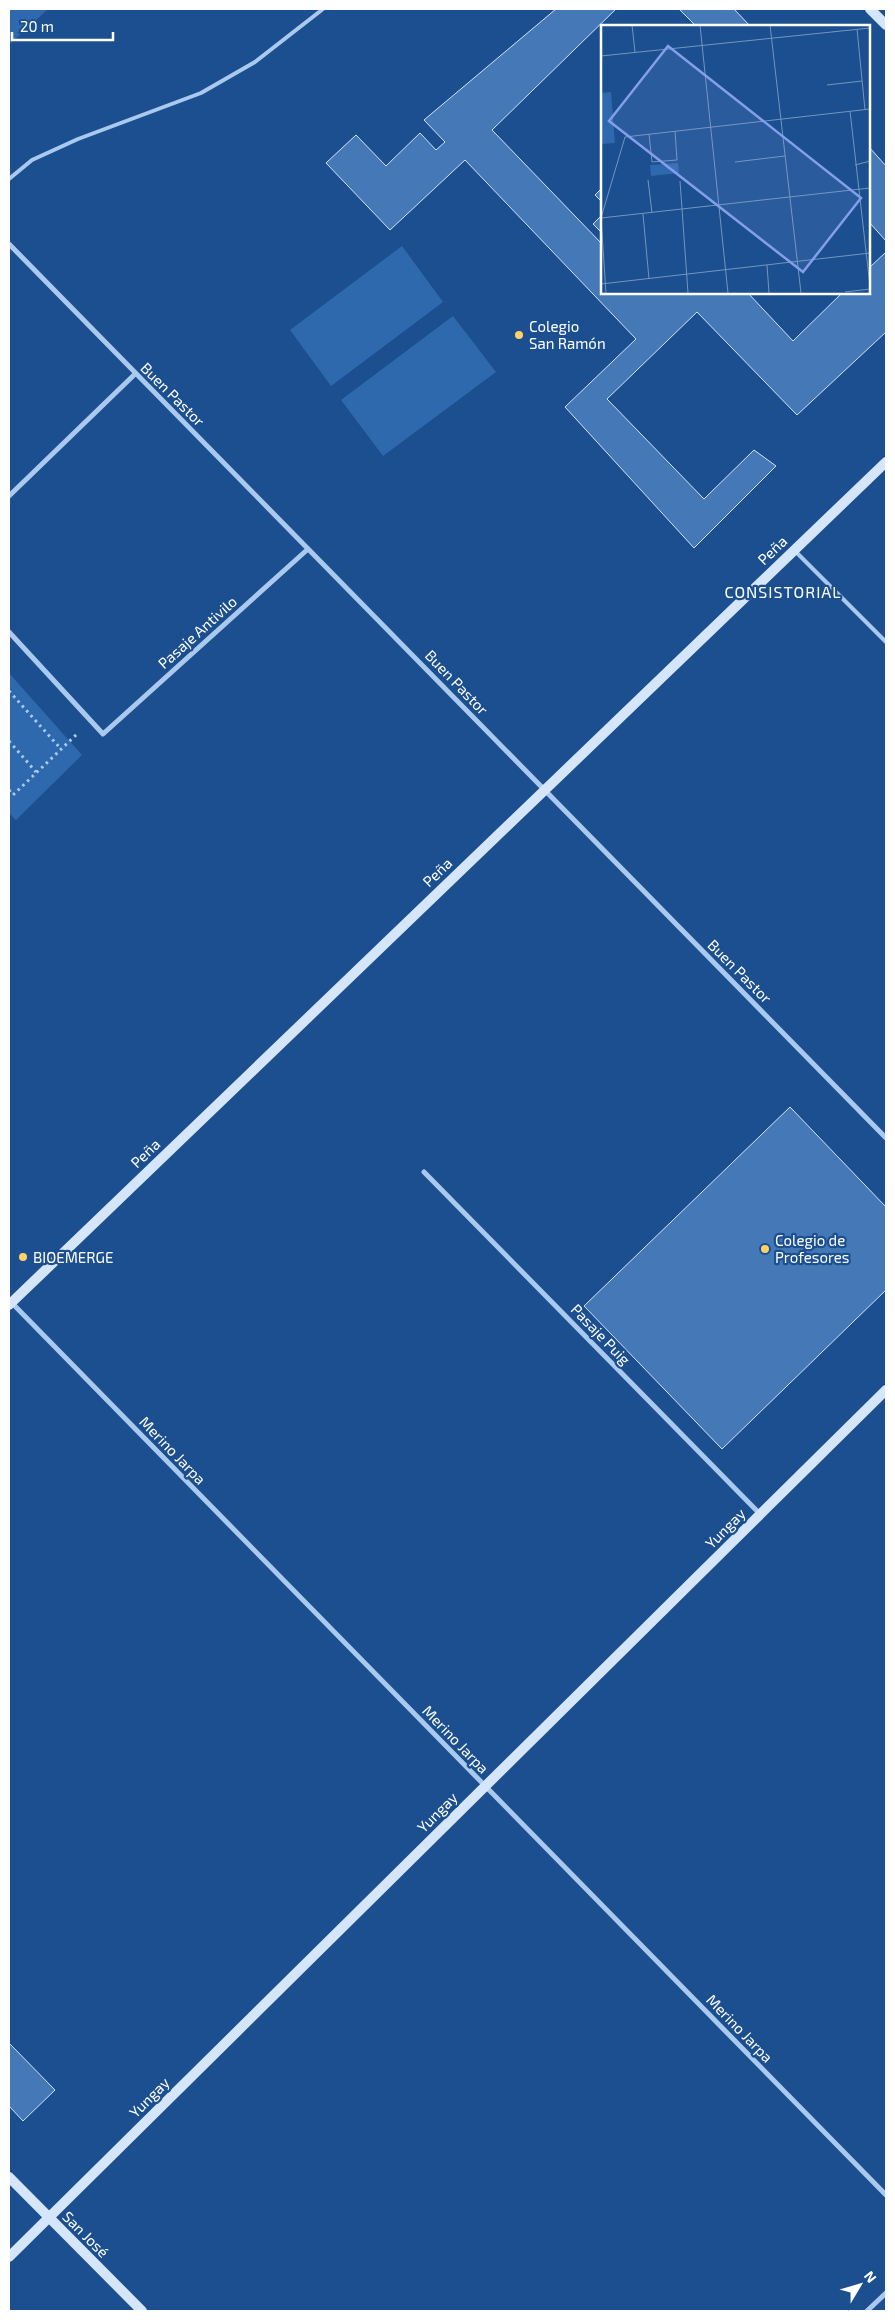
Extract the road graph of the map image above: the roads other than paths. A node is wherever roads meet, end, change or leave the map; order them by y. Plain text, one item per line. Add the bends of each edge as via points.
1 (323, 9) edge
2 (870, 9) edge
3 (886, 26) edge
4 (9, 179) edge
5 (9, 244) edge
6 (135, 374) junction
7 (886, 462) edge
8 (9, 496) edge
9 (308, 549) junction
10 (794, 550) junction
11 (9, 632) edge
12 (886, 642) edge
13 (544, 790) junction
14 (886, 1138) edge
15 (424, 1172) dead end
16 (10, 1303) edge
17 (886, 1390) edge
18 (760, 1514) junction
19 (485, 1786) junction
20 (9, 2178) edge
21 (886, 2195) edge
22 (49, 2218) junction
23 (9, 2257) edge
24 (886, 2293) edge
25 (142, 2311) edge
26 (867, 2311) edge

1 - 4 lane via 255,62 201,93 78,139 32,160
2 - 3 street
5 - 6 street, Buen Pastor
6 - 8 street
6 - 9 street, Buen Pastor
7 - 10 street, Peña
9 - 11 street, Pasaje Antivilo via 103,734
9 - 13 street, Buen Pastor
10 - 12 lane
10 - 13 street, Peña
13 - 14 street, Buen Pastor
13 - 16 street, Peña
15 - 18 street, Pasaje Puig
16 - 19 street, Merino Jarpa
17 - 18 street, Yungay
18 - 19 street, Yungay
19 - 21 street, Merino Jarpa
19 - 22 street, Yungay
20 - 22 street, San José
22 - 23 street, Yungay
22 - 25 street, San José
24 - 26 street

